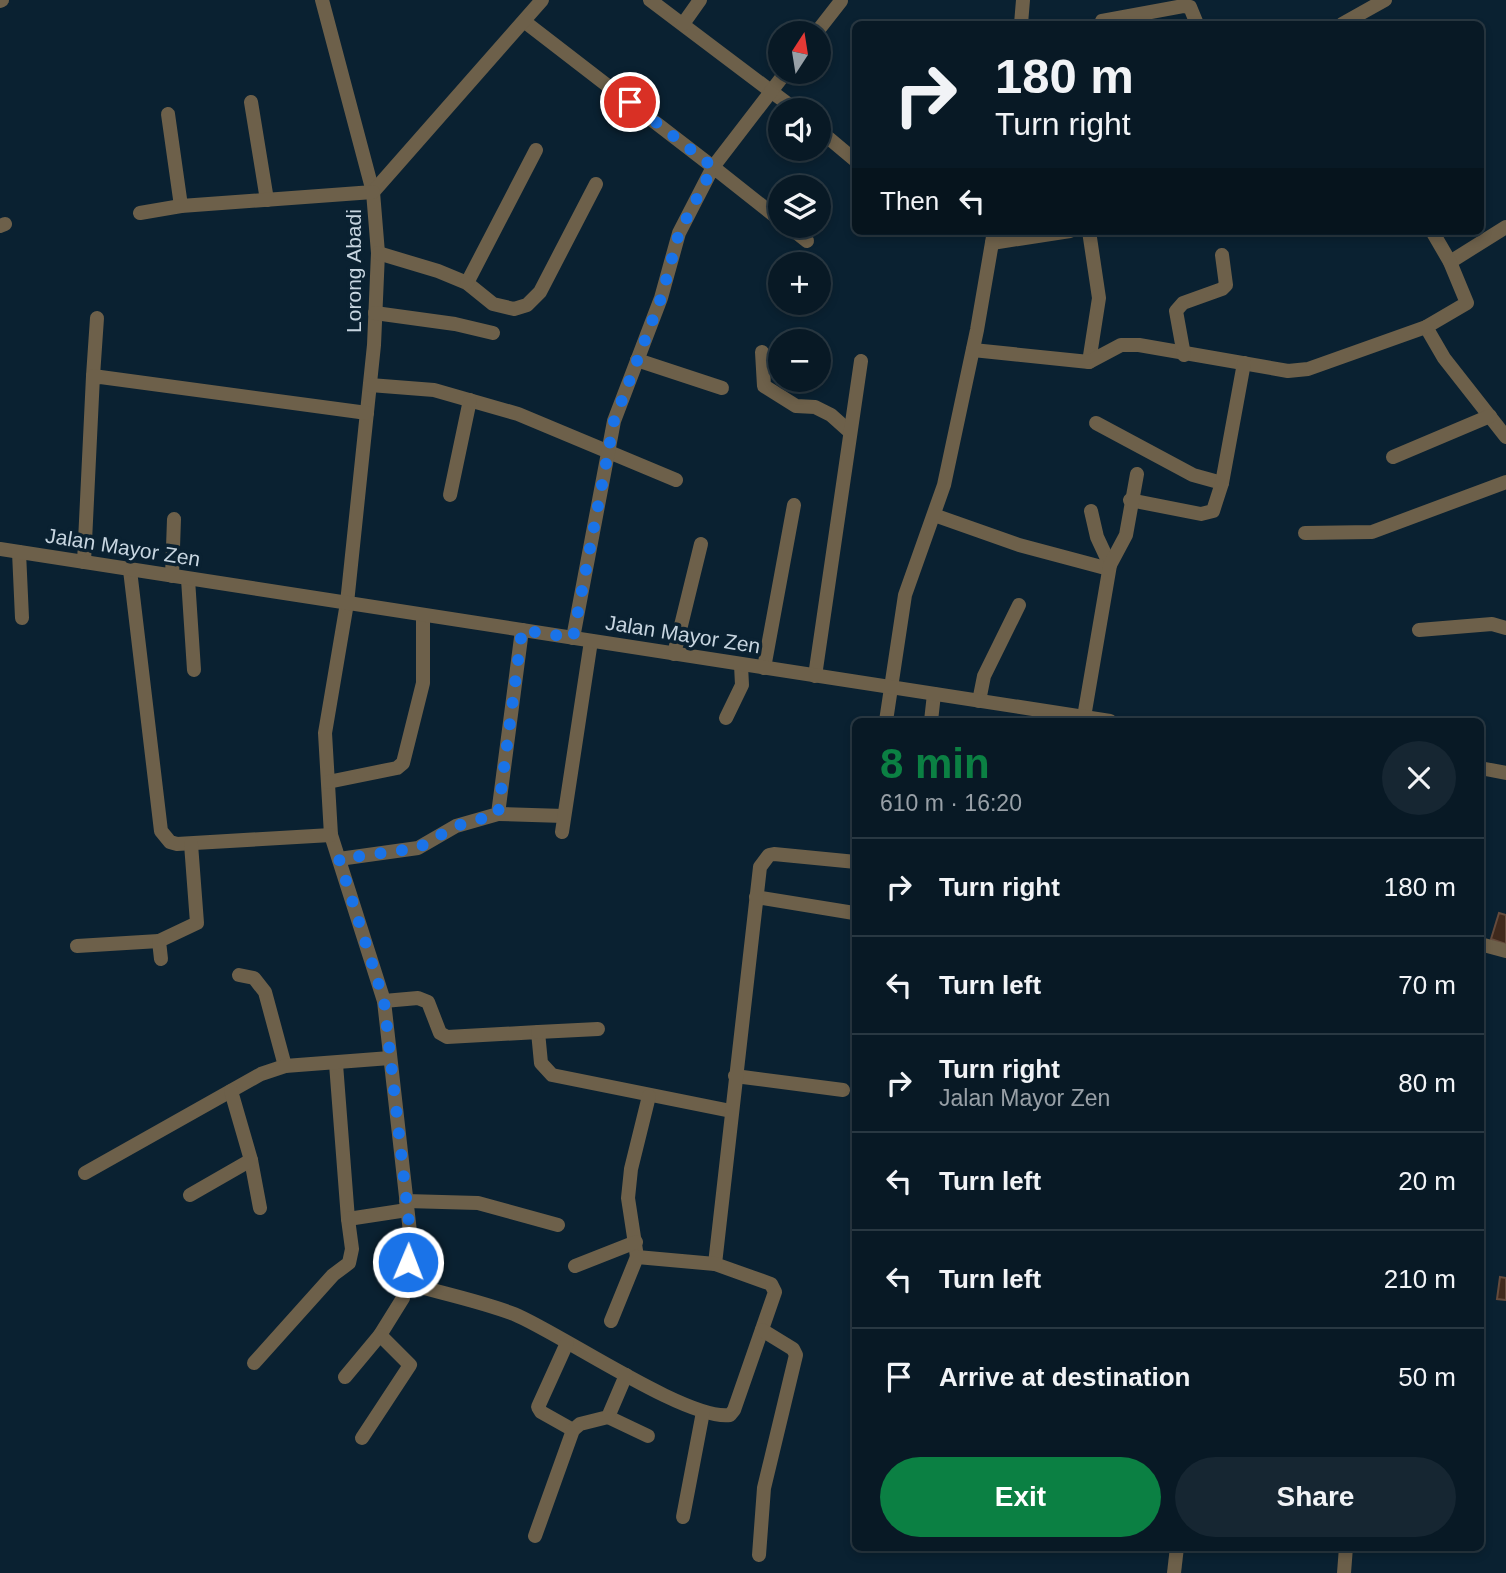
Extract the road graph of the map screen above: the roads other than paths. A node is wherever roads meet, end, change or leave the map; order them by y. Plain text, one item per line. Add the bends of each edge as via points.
1 (322, 0) edge
2 (542, 0) edge
3 (650, 0) edge
4 (700, 0) edge
5 (1023, 0) edge
6 (1385, 0) edge
7 (841, 1) edge
8 (825, 21) edge
9 (1021, 21) edge
10 (1102, 21) edge
11 (1196, 21) edge
12 (1347, 21) edge
13 (525, 22) junction
14 (683, 24) junction
15 (777, 84) edge
16 (772, 90) junction
17 (782, 98) edge
18 (251, 102) dead end
19 (169, 114) dead end
20 (831, 140) edge
21 (536, 150) dead end
22 (852, 158) edge
23 (713, 167) junction
24 (596, 184) dead end
25 (373, 192) junction
26 (267, 200) junction
27 (181, 206) junction
28 (768, 211) edge
29 (140, 213) dead end
30 (1506, 227) edge
31 (1019, 235) edge
32 (1090, 235) edge
33 (1434, 235) edge
34 (993, 237) edge
35 (803, 238) edge
36 (807, 241) dead end
37 (379, 253) junction
38 (1222, 255) dead end
39 (1450, 262) junction
40 (467, 283) junction
41 (375, 313) junction
42 (97, 318) dead end
43 (1426, 327) junction
44 (493, 333) dead end
45 (973, 351) junction
46 (762, 352) dead end
47 (1184, 355) junction
48 (637, 360) junction
49 (861, 361) dead end
50 (1089, 362) junction
51 (1244, 363) junction
52 (93, 376) junction
53 (370, 385) junction
54 (722, 387) dead end
55 (470, 400) junction
56 (367, 413) junction
57 (1490, 416) junction
58 (1096, 422) dead end
59 (850, 432) junction
60 (1506, 437) edge
61 (608, 454) junction
62 (1393, 457) dead end
63 (1137, 474) dead end
64 (676, 480) dead end
65 (1506, 482) edge
66 (1222, 483) junction
67 (450, 495) dead end
68 (1130, 500) junction
69 (794, 505) dead end
70 (1090, 511) dead end
71 (934, 515) junction
72 (174, 519) dead end
73 (1305, 533) dead end
74 (701, 544) dead end
75 (0, 549) edge
76 (19, 552) junction
77 (84, 562) junction
78 (1109, 567) junction
79 (130, 570) junction
80 (172, 576) junction
81 (188, 579) junction
82 (347, 603) junction
83 (1019, 605) dead end
84 (423, 615) junction
85 (22, 618) dead end
86 (1506, 628) edge
87 (522, 630) junction
88 (1419, 630) dead end
89 (573, 638) junction
90 (591, 641) junction
91 (674, 654) junction
92 (741, 665) junction
93 (764, 668) junction
94 (194, 670) dead end
95 (815, 676) junction
96 (889, 687) junction
97 (934, 694) junction
98 (979, 701) junction
99 (1084, 717) junction
100 (726, 718) dead end
101 (886, 718) edge
102 (931, 718) edge
103 (1090, 718) edge
104 (1484, 769) edge
105 (1506, 773) edge
106 (328, 782) junction
107 (498, 814) junction
108 (564, 816) junction
109 (562, 832) dead end
110 (331, 835) junction
111 (191, 844) junction
112 (339, 859) junction
113 (852, 862) edge
114 (756, 897) junction
115 (852, 913) edge
116 (159, 941) junction
117 (1484, 945) edge
118 (78, 946) dead end
119 (1506, 951) edge
120 (161, 959) dead end
121 (239, 975) dead end
122 (384, 1001) junction
123 (598, 1029) dead end
124 (538, 1032) junction
125 (390, 1058) junction
126 (336, 1064) junction
127 (285, 1066) junction
128 (735, 1076) junction
129 (842, 1090) dead end
130 (231, 1091) junction
131 (649, 1096) junction
132 (732, 1111) junction
133 (251, 1160) junction
134 (85, 1173) dead end
135 (190, 1195) dead end
136 (407, 1205) junction
137 (260, 1208) dead end
138 (348, 1219) junction
139 (558, 1225) dead end
140 (636, 1242) junction
141 (636, 1257) junction
142 (715, 1264) junction
143 (575, 1266) dead end
144 (406, 1283) junction
145 (611, 1321) dead end
146 (762, 1330) junction
147 (380, 1335) junction
148 (566, 1343) junction
149 (254, 1363) dead end
150 (626, 1376) junction
151 (345, 1377) dead end
152 (703, 1412) junction
153 (608, 1417) junction
154 (573, 1430) junction
155 (648, 1436) dead end
156 (362, 1438) dead end
157 (683, 1517) dead end
158 (535, 1536) dead end
159 (1177, 1551) edge
160 (1346, 1551) edge
161 (759, 1555) dead end
162 (1174, 1573) edge
163 (1344, 1573) edge

1 - 25 street
2 - 13 street, Lorong Abadi
3 - 14 street
4 - 14 street
5 - 9 street
6 - 12 street
7 - 8 street
10 - 11 street via 1183,6 1190,7
13 - 23 street
13 - 25 street, Lorong Abadi
14 - 16 street
15 - 16 street
16 - 17 street
16 - 23 street
18 - 26 street
19 - 27 street
20 - 22 street
21 - 40 street
23 - 28 street
23 - 48 street via 679,233
24 - 40 street via 540,292 527,305 514,309 493,304
25 - 26 street
25 - 37 street, Lorong Abadi
26 - 27 street
27 - 29 street
30 - 39 street
31 - 34 street
32 - 50 street via 1099,298
33 - 39 street
34 - 45 street
35 - 36 street
37 - 40 street
37 - 41 street, Lorong Abadi
38 - 47 street via 1226,285 1183,303 1176,311
39 - 43 street via 1467,303
41 - 44 street
41 - 53 street, Lorong Abadi
42 - 52 street
43 - 51 street via 1308,369 1288,371
43 - 57 street
45 - 50 street
45 - 71 street
46 - 59 street via 764,386 796,406 815,407 831,415
47 - 50 street via 1121,345
47 - 51 street
48 - 54 street
48 - 61 street via 614,421
49 - 59 street
51 - 66 street
52 - 56 street
52 - 77 street
53 - 55 street via 434,390
53 - 56 street, Lorong Abadi
55 - 61 street via 518,414
55 - 67 street
56 - 82 street, Lorong Abadi
57 - 60 street
57 - 62 street
58 - 66 street via 1193,475
59 - 95 street
61 - 64 street
61 - 89 street
63 - 68 street
65 - 73 street via 1371,532
66 - 68 street via 1213,510 1207,514
68 - 78 street via 1126,535
69 - 93 street
70 - 78 street
71 - 78 street via 1019,545
71 - 96 street via 905,595
72 - 80 street
74 - 91 street
75 - 76 street, Jalan Mayor Zen
76 - 77 street, Jalan Mayor Zen
76 - 85 street
77 - 79 street, Jalan Mayor Zen
78 - 99 street
79 - 80 street, Jalan Mayor Zen
79 - 111 street via 161,831 170,842
80 - 81 street, Jalan Mayor Zen
81 - 82 street, Jalan Mayor Zen
81 - 94 street
82 - 84 street, Jalan Mayor Zen
82 - 106 street, Lorong Abadi via 325,733
83 - 98 street via 985,676
84 - 87 street, Jalan Mayor Zen
84 - 106 street via 423,683 403,763
86 - 88 street via 1492,624
87 - 89 street, Jalan Mayor Zen
87 - 107 street
89 - 90 street, Jalan Mayor Zen
90 - 91 street, Jalan Mayor Zen
90 - 108 street
91 - 92 street, Jalan Mayor Zen
92 - 93 street, Jalan Mayor Zen
92 - 100 street via 742,685
93 - 95 street, Jalan Mayor Zen
95 - 96 street, Jalan Mayor Zen
96 - 97 street, Jalan Mayor Zen
96 - 101 street
97 - 98 street, Jalan Mayor Zen
97 - 102 street
98 - 99 street, Jalan Mayor Zen
99 - 103 street, Jalan Mayor Zen
104 - 105 street
106 - 110 street, Lorong Abadi
107 - 108 street
107 - 112 street via 456,826 418,848
108 - 109 street
110 - 111 street
110 - 112 street, Lorong Abadi
111 - 116 street via 197,923
112 - 122 street, Lorong Abadi
113 - 114 street via 769,855 760,867
114 - 115 street
114 - 128 street
116 - 118 street
116 - 120 street
117 - 119 street
121 - 127 street via 254,978 265,992
122 - 124 street via 418,998 428,1002 440,1033 447,1037
122 - 125 street, Lorong Abadi
123 - 124 street
124 - 131 street via 541,1063 552,1075
125 - 126 street
125 - 136 street, Lorong Abadi
126 - 127 street
126 - 138 street
127 - 130 street
128 - 129 street
128 - 132 street
130 - 133 street
130 - 134 street
131 - 132 street
131 - 140 street via 628,1198
132 - 142 street
133 - 135 street
133 - 137 street
136 - 138 street
136 - 139 street via 478,1203
136 - 144 street, Lorong Abadi via 411,1241
138 - 149 street via 349,1263
140 - 141 street
140 - 143 street
141 - 142 street
141 - 145 street
142 - 146 street via 774,1287
144 - 147 street, Lorong Abadi via 403,1297
144 - 148 street via 514,1315
146 - 152 street via 734,1410 722,1416
146 - 161 street via 796,1355 764,1488
147 - 151 street, Lorong Abadi
147 - 156 street via 410,1365
148 - 150 street
148 - 154 street via 539,1409
150 - 152 street
150 - 153 street
152 - 157 street
153 - 154 street
153 - 155 street
154 - 158 street
159 - 162 street
160 - 163 street

